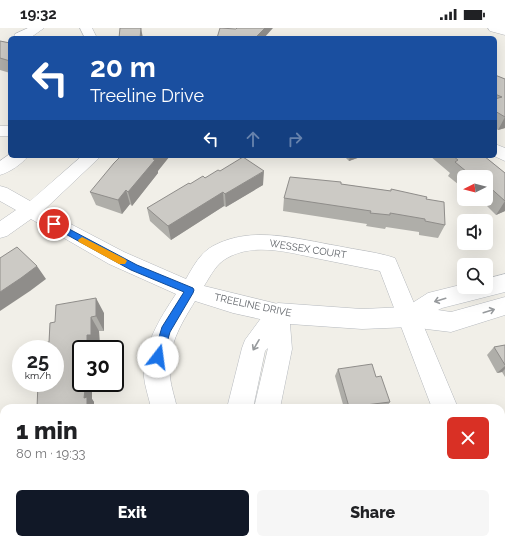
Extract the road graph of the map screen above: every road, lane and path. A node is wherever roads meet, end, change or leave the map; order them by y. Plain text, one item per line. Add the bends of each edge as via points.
1 (38, 28) edge
2 (494, 28) edge
3 (505, 31) edge
4 (22, 36) edge
5 (16, 158) edge
6 (90, 158) edge
7 (0, 169) edge
8 (0, 192) edge
9 (31, 211) junction
10 (0, 231) edge
11 (505, 283) edge
12 (190, 290) junction
13 (505, 306) edge
14 (278, 313) junction
15 (410, 317) junction
16 (163, 404) edge
17 (241, 404) edge
18 (268, 404) edge
19 (443, 404) edge

1 - 4 street
2 - 3 street
5 - 7 street
6 - 9 street
8 - 9 street, TREELINE DRIVE
9 - 10 street
9 - 12 street, TREELINE DRIVE via 134,268
11 -> 15 street via 436,300
12 - 14 street, TREELINE DRIVE via 230,303
12 - 15 street, WESSEX COURT via 209,260 220,252 238,245 258,242 280,243 388,264
12 - 16 street via 165,330 158,357 157,378
15 -> 13 street, TREELINE DRIVE via 451,322
14 - 15 street, TREELINE DRIVE via 362,319
14 -> 17 street via 254,348
14 - 18 street via 280,349
15 - 19 street

